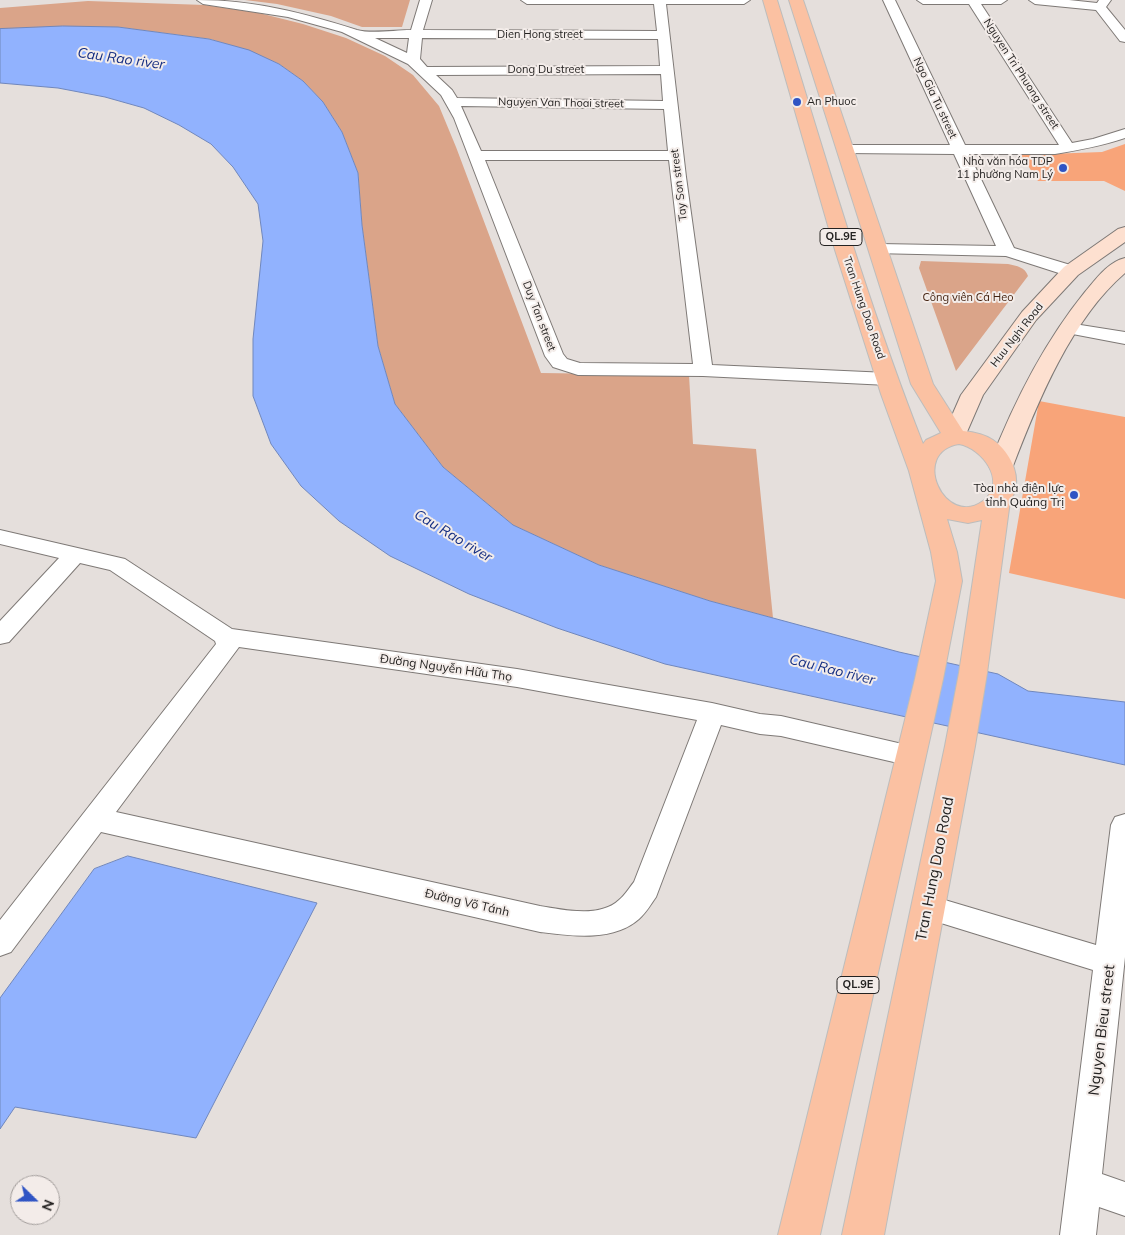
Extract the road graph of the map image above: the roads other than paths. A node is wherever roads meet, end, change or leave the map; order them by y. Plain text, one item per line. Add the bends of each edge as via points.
1 (203, 0) edge
2 (426, 0) edge
3 (527, 0) edge
4 (744, 0) edge
5 (770, 0) edge
6 (796, 0) edge
7 (889, 0) edge
8 (923, 0) edge
9 (974, 0) edge
10 (1001, 0) edge
11 (1035, 0) edge
12 (660, 1) edge
13 (1103, 4) edge
14 (357, 34) junction
15 (416, 34) junction
16 (663, 35) junction
17 (1125, 38) edge
18 (420, 67) junction
19 (667, 70) junction
20 (452, 102) junction
21 (670, 105) junction
22 (1125, 132) edge
23 (1068, 148) junction
24 (845, 149) junction
25 (960, 150) junction
26 (476, 155) junction
27 (676, 156) junction
28 (1125, 233) edge
29 (845, 250) junction
30 (879, 250) junction
31 (1007, 251) junction
32 (1125, 264) edge
33 (1071, 271) junction
34 (1068, 328) junction
35 (1125, 338) edge
36 (703, 370) junction
37 (888, 379) junction
38 (955, 436) junction
39 (1001, 466) junction
40 (924, 481) junction
41 (998, 501) junction
42 (0, 537) edge
43 (75, 554) junction
44 (0, 636) edge
45 (226, 637) junction
46 (712, 713) junction
47 (913, 745) junction
48 (95, 819) junction
49 (1125, 825) edge
50 (928, 907) junction
51 (0, 943) edge
52 (1109, 962) junction
53 (1084, 1185) junction
54 (1125, 1199) edge
55 (799, 1235) edge
56 (863, 1235) edge
57 (1078, 1235) edge

1 - 14 street via 289,13
2 - 15 street
3 - 12 street
4 - 12 street
5 - 29 main road, Tran Hung Dao Road / QL.9E
6 - 24 main road, QL.9E
7 - 25 street, Ngo Gia Tu street
8 - 9 street
9 - 10 street
9 - 23 street, Nguyen Tri Phuong street
11 - 13 street
12 - 16 street, Tay Son street
13 - 17 street
14 - 15 street, Dien Hong street
14 - 18 street
15 - 16 street, Dien Hong street
15 - 18 street via 412,61
16 - 19 street, Tay Son street
18 - 19 street, Dong Du street
18 - 20 street, Duy Tan street
19 - 21 street, Tay Son street
20 - 21 street, Nguyen Van Thoai street
20 - 26 street, Duy Tan street via 467,129
21 - 27 street, Tay Son street
22 - 23 street via 1096,143
23 - 25 street
24 - 25 street
24 - 30 main road, QL.9E
25 - 31 street, Ngo Gia Tu street
26 - 27 street
26 - 36 street, Duy Tan street via 554,356 560,363 586,369
27 - 36 street, Tay Son street
28 - 33 main road, Huu Nghi Road
29 - 30 main road
29 - 37 main road, Tran Hung Dao Road / QL.9E
30 - 31 street
30 - 38 main road, QL.9E via 922,384
31 - 33 street
32 - 34 main road via 1111,273
33 - 38 main road, Huu Nghi Road via 1029,316 972,396
34 - 35 street
34 - 39 main road via 1019,418
36 - 37 street, Duy Tan street
37 - 40 main road, Tran Hung Dao Road / QL.9E
38 - 39 main road via 986,445 998,457
38 - 40 main road via 932,445 926,453
39 - 41 main road, Tran Hung Dao Road via 1005,485
40 - 41 main road, Tran Hung Dao Road via 935,503 946,510 962,514 984,511
40 - 47 main road, Tran Hung Dao Road / QL.9E via 949,581
41 - 50 main road, Tran Hung Dao Road via 973,673
42 - 43 street, Đường Nguyễn Hữu Thọ
43 - 44 street
43 - 45 street, Đường Nguyễn Hữu Thọ via 117,564
45 - 46 street, Đường Nguyễn Hữu Thọ via 518,678
45 - 48 street via 228,644
46 - 47 street, Đường Nguyễn Hữu Thọ via 760,724
46 - 48 street, Đường Võ Tánh via 646,888 629,910 593,923 570,924 540,919
47 - 55 main road, QL.9E
48 - 51 street
49 - 52 street, Nguyen Bieu street
50 - 52 street
50 - 56 main road, Tran Hung Dao Road
52 - 53 street, Nguyen Bieu street
53 - 54 street
53 - 57 street, Nguyen Bieu street

